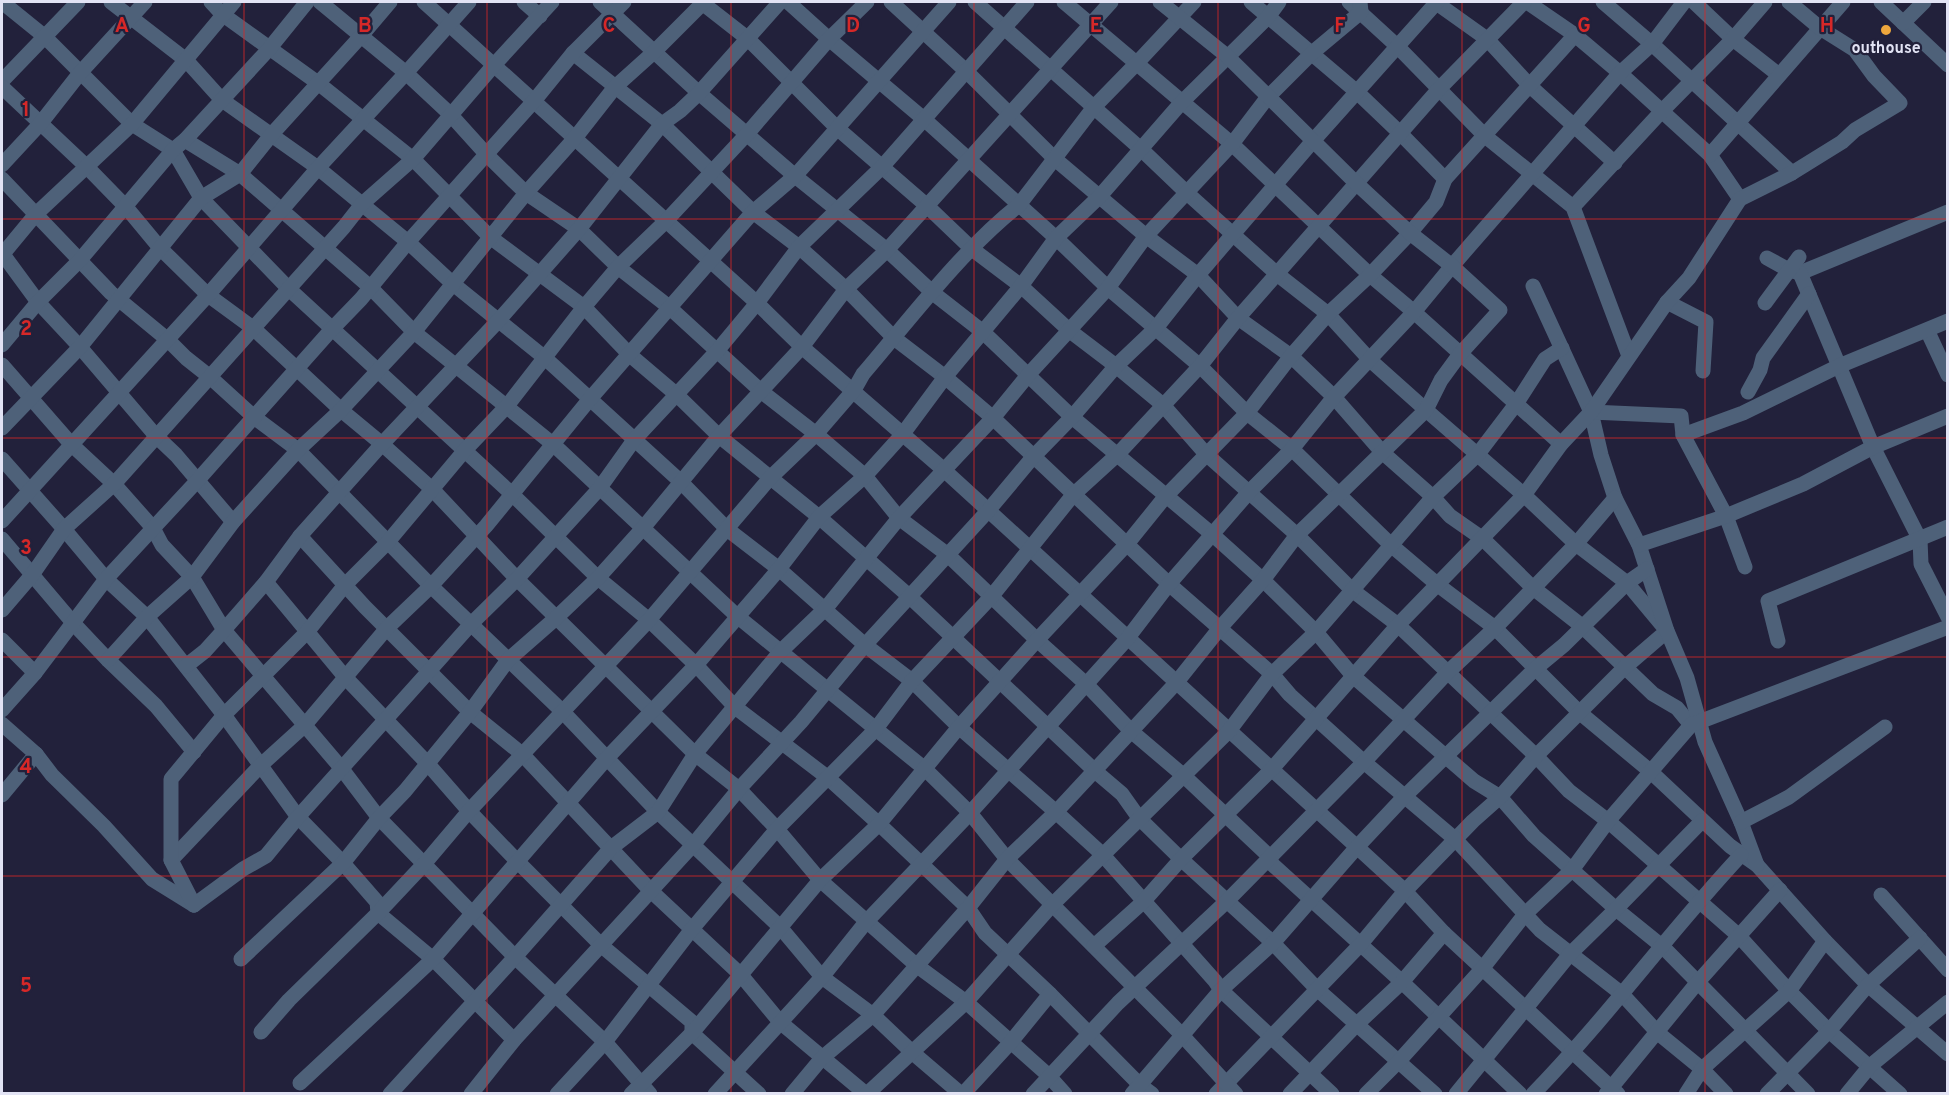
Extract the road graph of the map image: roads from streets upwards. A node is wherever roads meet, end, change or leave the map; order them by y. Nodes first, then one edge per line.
1 (2, 2) edge
2 (78, 2) edge
3 (111, 2) edge
4 (145, 2) edge
5 (211, 2) edge
6 (234, 2) edge
7 (307, 2) edge
8 (320, 2) edge
9 (390, 2) edge
10 (424, 2) edge
11 (469, 2) edge
12 (524, 2) edge
13 (552, 2) edge
14 (600, 2) edge
15 (703, 2) edge
16 (780, 2) edge
17 (788, 2) edge
18 (867, 2) edge
19 (891, 2) edge
20 (949, 2) edge
21 (975, 2) edge
22 (1027, 2) edge
23 (1064, 2) edge
24 (1111, 2) edge
25 (1160, 2) edge
26 (1194, 2) edge
27 (1251, 2) edge
28 (1279, 2) edge
29 (1349, 2) edge
30 (1436, 2) edge
31 (1526, 2) edge
32 (1605, 2) edge
33 (1684, 2) edge
34 (1694, 2) edge
35 (1765, 2) edge
36 (1789, 2) edge
37 (1843, 2) edge
38 (1881, 2) edge
39 (1924, 2) edge
40 (619, 7) edge
41 (1361, 7) edge
42 (222, 14) junction
43 (540, 16) junction
44 (1179, 17) junction
45 (1268, 17) junction
46 (130, 18) junction
47 (1903, 23) junction
48 (449, 24) junction
49 (1090, 24) junction
50 (1005, 28) junction
51 (1820, 28) junction
52 (922, 32) junction
53 (362, 35) junction
54 (1575, 35) junction
55 (44, 36) junction
56 (747, 38) junction
57 (829, 39) junction
58 (1487, 39) junction
59 (1733, 39) junction
60 (1652, 44) junction
61 (1397, 46) junction
62 (269, 49) junction
63 (654, 52) junction
64 (573, 53) junction
65 (1312, 53) junction
66 (1227, 56) junction
67 (186, 60) junction
68 (1136, 64) junction
69 (494, 65) junction
70 (1947, 65) edge
71 (1050, 68) junction
72 (966, 71) junction
73 (80, 73) junction
74 (406, 73) junction
75 (1620, 73) junction
76 (1779, 75) junction
77 (2, 81) edge
78 (878, 81) junction
79 (1692, 82) junction
80 (318, 83) junction
81 (791, 84) junction
82 (1530, 86) junction
83 (2, 87) edge
84 (615, 87) junction
85 (1439, 90) junction
86 (1357, 92) junction
87 (699, 93) junction
88 (1268, 98) junction
89 (222, 100) junction
90 (534, 101) junction
91 (1181, 103) junction
92 (1094, 107) junction
93 (1661, 111) junction
94 (450, 114) junction
95 (1011, 114) junction
96 (363, 120) junction
97 (925, 120) junction
98 (40, 124) junction
99 (132, 124) junction
100 (662, 124) junction
101 (1737, 124) junction
102 (1575, 126) junction
103 (837, 128) junction
104 (272, 134) junction
105 (747, 134) junction
106 (1401, 134) junction
107 (1485, 136) junction
108 (575, 138) junction
109 (185, 140) junction
110 (1312, 142) junction
111 (1232, 144) junction
112 (172, 150) junction
113 (1142, 150) junction
114 (487, 155) junction
115 (1710, 155) junction
116 (413, 159) junction
117 (1055, 159) junction
118 (969, 160) junction
119 (1615, 163) junction
120 (2, 165) edge
121 (87, 166) junction
122 (882, 167) junction
123 (318, 168) junction
124 (711, 172) junction
125 (1792, 173) junction
126 (240, 174) junction
127 (1532, 175) junction
128 (795, 176) junction
129 (2, 179) edge
130 (620, 179) junction
131 (1445, 179) junction
132 (1356, 183) junction
133 (1276, 186) junction
134 (526, 193) junction
135 (1187, 193) junction
136 (1100, 196) junction
137 (450, 197) junction
138 (201, 198) junction
139 (1740, 200) junction
140 (362, 204) junction
141 (926, 205) junction
142 (1019, 206) junction
143 (126, 207) junction
144 (1573, 207) junction
145 (838, 211) junction
146 (281, 212) junction
147 (753, 212) junction
148 (1947, 212) edge
149 (36, 214) junction
150 (666, 221) junction
151 (1319, 226) junction
152 (579, 229) junction
153 (1410, 233) junction
154 (1234, 234) junction
155 (1146, 236) junction
156 (490, 237) junction
157 (1056, 238) junction
158 (408, 242) junction
159 (250, 247) junction
160 (799, 247) junction
161 (160, 248) junction
162 (325, 248) junction
163 (972, 249) junction
164 (887, 250) junction
165 (2, 254) edge
166 (1767, 258) dead end
167 (80, 260) junction
168 (710, 262) junction
169 (1452, 266) junction
170 (618, 267) junction
171 (1796, 267) junction
172 (538, 274) junction
173 (1277, 274) junction
174 (1198, 275) junction
175 (1370, 275) junction
176 (453, 283) junction
177 (1021, 286) junction
178 (1533, 286) dead end
179 (370, 287) junction
180 (1108, 288) junction
181 (289, 289) junction
182 (846, 289) junction
183 (933, 293) junction
184 (1809, 294) junction
185 (208, 295) junction
186 (119, 300) junction
187 (38, 302) junction
188 (1667, 302) junction
189 (757, 303) junction
190 (1765, 303) dead end
191 (584, 307) junction
192 (669, 307) junction
193 (1414, 312) junction
194 (1328, 314) junction
195 (1238, 318) junction
196 (499, 320) junction
197 (1947, 321) edge
198 (253, 328) junction
199 (1156, 328) junction
200 (332, 329) junction
201 (1927, 330) junction
202 (1070, 331) junction
203 (414, 332) junction
204 (983, 332) junction
205 (894, 338) junction
206 (168, 340) junction
207 (2, 345) edge
208 (802, 346) junction
209 (80, 347) junction
210 (1562, 348) junction
211 (717, 351) junction
212 (1460, 354) junction
213 (630, 355) junction
214 (1291, 356) junction
215 (1629, 356) junction
216 (544, 358) junction
217 (1370, 360) junction
218 (2, 365) edge
219 (456, 366) junction
220 (1116, 366) junction
221 (1200, 366) junction
222 (1839, 366) junction
223 (297, 369) junction
224 (377, 370) junction
225 (1703, 371) dead end
226 (1029, 374) junction
227 (1947, 375) edge
228 (210, 376) junction
229 (945, 377) junction
230 (854, 390) junction
231 (118, 392) junction
232 (762, 392) junction
233 (1748, 392) dead end
234 (677, 395) junction
235 (32, 398) junction
236 (1334, 398) junction
237 (589, 400) junction
238 (1516, 404) junction
239 (1163, 405) junction
240 (507, 406) junction
241 (418, 408) junction
242 (341, 410) junction
243 (1426, 410) junction
244 (1591, 412) junction
245 (1247, 413) junction
246 (1947, 416) edge
247 (254, 417) junction
248 (1072, 417) junction
249 (993, 418) junction
250 (2, 428) edge
251 (816, 434) junction
252 (902, 435) junction
253 (1683, 435) junction
254 (156, 436) junction
255 (719, 436) junction
256 (634, 440) junction
257 (71, 444) junction
258 (382, 444) junction
259 (1561, 444) junction
260 (554, 445) junction
261 (1873, 447) junction
262 (1293, 449) junction
263 (298, 450) junction
264 (465, 450) junction
265 (1382, 452) junction
266 (1118, 454) junction
267 (1206, 454) junction
268 (1478, 454) junction
269 (1034, 457) junction
270 (2, 459) edge
271 (944, 470) junction
272 (864, 476) junction
273 (770, 478) junction
274 (197, 481) junction
275 (680, 481) junction
276 (114, 484) junction
277 (599, 489) junction
278 (432, 490) junction
279 (29, 491) junction
280 (340, 492) junction
281 (1250, 492) junction
282 (1339, 494) junction
283 (513, 495) junction
284 (1073, 495) junction
285 (1524, 495) junction
286 (1165, 497) junction
287 (1433, 497) junction
288 (1615, 498) junction
289 (987, 512) junction
290 (1726, 516) junction
291 (819, 517) junction
292 (899, 518) junction
293 (2, 521) edge
294 (233, 522) junction
295 (1947, 527) edge
296 (153, 528) junction
297 (643, 528) junction
298 (64, 529) junction
299 (727, 529) junction
300 (1297, 534) junction
301 (1213, 535) junction
302 (300, 536) junction
303 (476, 536) junction
304 (556, 536) junction
305 (2, 539) edge
306 (1483, 539) junction
307 (1920, 540) junction
308 (387, 543) junction
309 (1126, 544) junction
310 (1576, 544) junction
311 (1391, 545) junction
312 (1640, 545) junction
313 (1028, 548) junction
314 (948, 555) junction
315 (865, 559) junction
316 (1745, 567) dead end
317 (779, 569) junction
318 (1647, 569) junction
319 (690, 573) junction
320 (32, 575) junction
321 (192, 577) junction
322 (598, 578) junction
323 (106, 579) junction
324 (517, 579) junction
325 (1263, 580) junction
326 (266, 582) junction
327 (1627, 583) junction
328 (1169, 584) junction
329 (345, 585) junction
330 (1438, 585) junction
331 (431, 586) junction
332 (1532, 588) junction
333 (1352, 590) junction
334 (1079, 595) junction
335 (909, 596) junction
336 (991, 597) junction
337 (826, 608) junction
338 (2, 610) edge
339 (147, 616) junction
340 (737, 616) junction
341 (1947, 617) edge
342 (556, 618) junction
343 (649, 620) junction
344 (74, 624) junction
345 (471, 624) junction
346 (1398, 625) junction
347 (1582, 627) junction
348 (1947, 627) edge
349 (387, 628) junction
350 (1220, 628) junction
351 (1495, 628) junction
352 (225, 630) junction
353 (1667, 631) junction
354 (307, 632) junction
355 (1316, 632) junction
356 (954, 638) junction
357 (2, 639) edge
358 (1127, 639) junction
359 (1037, 640) junction
360 (1778, 641) dead end
361 (865, 645) junction
362 (780, 652) junction
363 (108, 660) junction
364 (508, 660) junction
365 (606, 665) junction
366 (696, 665) junction
367 (186, 666) junction
368 (1624, 668) junction
369 (1535, 669) junction
370 (430, 670) junction
371 (35, 673) junction
372 (1447, 673) junction
373 (1272, 674) junction
374 (264, 676) junction
375 (1353, 676) junction
376 (345, 677) junction
377 (912, 681) junction
378 (1001, 682) junction
379 (1176, 683) junction
380 (1086, 684) junction
381 (827, 691) junction
382 (735, 706) junction
383 (2, 710) edge
384 (651, 711) junction
385 (470, 712) junction
386 (563, 712) junction
387 (1579, 712) junction
388 (1490, 713) junction
389 (224, 715) junction
390 (1316, 718) junction
391 (386, 719) junction
392 (1402, 720) junction
393 (2, 724) edge
394 (1695, 724) junction
395 (304, 726) junction
396 (1048, 726) junction
397 (959, 727) junction
398 (1885, 727) dead end
399 (875, 730) junction
400 (1131, 731) junction
401 (1229, 731) junction
402 (782, 742) junction
403 (194, 752) junction
404 (36, 754) junction
405 (522, 754) junction
406 (695, 754) junction
407 (1536, 756) junction
408 (1446, 757) junction
409 (607, 758) junction
410 (1364, 762) junction
411 (428, 764) junction
412 (261, 765) junction
413 (342, 769) junction
414 (925, 769) junction
415 (1008, 769) junction
416 (1271, 770) junction
417 (1095, 771) junction
418 (1650, 771) junction
419 (1184, 776) junction
420 (827, 777) junction
421 (740, 789) junction
422 (2, 795) edge
423 (1404, 797) junction
424 (1500, 797) junction
425 (568, 804) junction
426 (1316, 810) junction
427 (469, 811) junction
428 (658, 812) junction
429 (1056, 812) junction
430 (970, 813) junction
431 (1226, 815) junction
432 (298, 817) junction
433 (379, 818) junction
434 (1139, 818) junction
435 (1608, 821) junction
436 (1702, 821) junction
437 (1741, 822) junction
438 (879, 824) junction
439 (777, 828) junction
440 (1455, 839) junction
441 (693, 845) junction
442 (1357, 847) junction
443 (611, 848) junction
444 (1102, 854) junction
445 (1741, 855) junction
446 (1270, 857) junction
447 (1007, 859) junction
448 (1181, 859) junction
449 (171, 860) junction
450 (517, 861) junction
451 (343, 863) junction
452 (425, 863) junction
453 (1659, 865) junction
454 (1757, 865) junction
455 (922, 866) junction
456 (1572, 870) junction
457 (820, 880) junction
458 (731, 882) junction
459 (650, 890) junction
460 (1780, 890) junction
461 (1405, 891) junction
462 (1881, 895) dead end
463 (1312, 899) junction
464 (1698, 901) junction
465 (1143, 902) junction
466 (1227, 902) junction
467 (561, 904) junction
468 (194, 905) junction
469 (1052, 905) junction
470 (968, 908) junction
471 (1616, 909) junction
472 (378, 913) junction
473 (472, 913) junction
474 (1525, 914) junction
475 (866, 922) junction
476 (780, 927) junction
477 (692, 929) junction
478 (1444, 933) junction
479 (1739, 936) junction
480 (1920, 938) junction
481 (1824, 940) junction
482 (1274, 943) junction
483 (1182, 944) junction
484 (1360, 945) junction
485 (602, 946) junction
486 (1094, 946) junction
487 (1663, 947) junction
488 (1008, 954) junction
489 (1570, 954) junction
490 (515, 957) junction
491 (241, 959) dead end
492 (433, 959) junction
493 (916, 965) junction
494 (1482, 969) junction
495 (1947, 970) edge
496 (741, 975) junction
497 (822, 977) junction
498 (1402, 982) junction
499 (1697, 983) junction
500 (648, 985) junction
501 (1868, 985) junction
502 (1135, 988) junction
503 (1317, 989) junction
504 (1221, 990) junction
505 (1789, 991) junction
506 (1050, 994) junction
507 (1622, 994) junction
508 (555, 996) junction
509 (475, 1000) junction
510 (966, 1002) junction
511 (1947, 1002) edge
512 (1525, 1008) junction
513 (873, 1015) junction
514 (1439, 1017) junction
515 (780, 1022) junction
516 (1356, 1025) junction
517 (1917, 1028) junction
518 (1747, 1030) junction
519 (1829, 1031) junction
520 (261, 1032) dead end
521 (692, 1033) junction
522 (1658, 1033) junction
523 (1181, 1034) junction
524 (1090, 1035) junction
525 (1272, 1036) junction
526 (514, 1040) junction
527 (605, 1042) junction
528 (1011, 1042) junction
529 (913, 1053) junction
530 (1573, 1053) junction
531 (1947, 1054) edge
532 (822, 1058) junction
533 (1485, 1059) junction
534 (1399, 1061) junction
535 (1870, 1066) junction
536 (1702, 1069) junction
537 (735, 1072) junction
538 (1310, 1072) junction
539 (1787, 1073) junction
540 (1048, 1075) junction
541 (300, 1083) dead end
542 (640, 1090) edge
543 (1141, 1090) edge
544 (1226, 1090) edge
545 (1612, 1092) edge
546 (390, 1094) edge
547 (471, 1094) edge
548 (557, 1094) edge
549 (715, 1094) edge
550 (759, 1094) edge
551 (792, 1094) edge
552 (867, 1094) edge
553 (962, 1094) edge
554 (1032, 1094) edge
555 (1065, 1094) edge
556 (1290, 1094) edge
557 (1332, 1094) edge
558 (1366, 1094) edge
559 (1435, 1094) edge
560 (1456, 1094) edge
561 (1520, 1094) edge
562 (1533, 1094) edge
563 (1686, 1094) edge
564 (1726, 1094) edge
565 (1767, 1094) edge
566 (1808, 1094) edge
567 (1847, 1094) edge
568 (1900, 1094) edge

1 - 55 street
2 - 55 street
3 - 46 street
4 - 46 street
5 - 42 street
6 - 42 street
7 - 62 street
8 - 53 street
9 - 53 street
10 - 48 street
11 - 48 street
12 - 43 street
13 - 43 street
14 - 40 street
15 - 56 street
15 - 63 street
16 - 56 street
17 - 57 street
18 - 57 street
19 - 52 street
20 - 52 street
21 - 50 street
22 - 50 street
23 - 49 street
24 - 49 street
25 - 44 street
26 - 44 street
27 - 45 street
28 - 45 street
29 - 41 street
30 - 58 street
30 - 61 street
31 - 54 street
31 - 58 street
32 - 60 street
33 - 60 street
34 - 59 street
35 - 59 street
36 - 51 street
37 - 51 street
38 - 47 street
39 - 47 street
40 - 63 street
40 - 64 street
41 - 61 street
41 - 65 street
42 - 62 street
42 - 67 street
43 - 69 street
44 - 66 street
44 - 68 street
45 - 65 street
45 - 66 street
46 - 67 street
46 - 73 street
47 - 70 street
48 - 69 street
48 - 74 street
49 - 68 street
49 - 71 street
50 - 71 street
50 - 72 street
51 - 76 street
51 - 125 street
52 - 72 street
52 - 78 street
53 - 74 street
53 - 80 street
54 - 75 street
54 - 82 street
55 - 73 street
55 - 77 street
56 - 81 street
56 - 87 street
57 - 78 street
57 - 81 street
58 - 82 street
58 - 85 street
59 - 76 street
59 - 79 street
60 - 75 street
60 - 79 street
61 - 85 street
61 - 86 street
62 - 80 street
62 - 89 street
63 - 84 street
63 - 87 street
64 - 84 street
64 - 90 street
65 - 86 street
65 - 88 street
66 - 88 street
66 - 91 street
67 - 89 street
67 - 99 street
68 - 91 street
68 - 92 street
69 - 90 street
69 - 94 street
71 - 92 street
71 - 95 street
72 - 95 street
72 - 97 street
73 - 98 street
73 - 99 street
74 - 94 street
74 - 96 street
75 - 93 street
75 - 102 street
76 - 101 street
78 - 97 street
78 - 103 street
79 - 93 street
79 - 101 street
80 - 96 street
80 - 104 street
81 - 103 street
81 - 105 street
82 - 102 street
82 - 107 street
83 - 98 street
84 - 100 street
84 - 108 street
85 - 106 street
85 - 107 street
86 - 106 street
86 - 110 street
87 - 100 street
87 - 105 street
88 - 110 street
88 - 111 street
89 - 104 street
89 - 109 street
90 - 108 street
90 - 114 street
91 - 111 street
91 - 113 street
92 - 113 street
92 - 117 street
93 - 115 street
93 - 119 street
94 - 114 street
94 - 116 street
95 - 117 street
95 - 118 street
96 - 116 street
96 - 123 street
97 - 118 street
97 - 122 street
98 - 120 street
98 - 121 street
99 - 112 street
99 - 121 street
100 - 124 street
100 - 130 street
101 - 115 street
101 - 125 street
102 - 119 street
102 - 127 street
103 - 122 street
103 - 128 street
104 - 123 street
104 - 126 street
105 - 124 street
105 - 128 street
106 - 131 street
106 - 132 street
107 - 127 street
107 - 131 street
108 - 130 street
108 - 134 street
109 - 112 street
109 - 126 street
110 - 132 street
110 - 133 street
111 - 133 street
111 - 135 street
112 - 138 street
112 - 143 street
113 - 135 street
113 - 136 street
114 - 134 street
114 - 137 street
115 - 139 street
116 - 137 street
116 - 140 street
117 - 136 street
117 - 142 street
118 - 141 street
118 - 142 street
119 - 144 street
121 - 143 street
121 - 149 street
122 - 141 street
122 - 145 street
123 - 140 street
123 - 146 street
124 - 147 street
124 - 150 street
125 - 139 street
126 - 138 street
126 - 146 street
127 - 144 street
127 - 169 street
128 - 145 street
128 - 147 street
129 - 149 street
130 - 150 street
130 - 152 street
131 - 153 street
132 - 151 street
132 - 153 street
133 - 151 street
133 - 154 street
134 - 152 street
134 - 156 street
135 - 154 street
135 - 155 street
136 - 155 street
136 - 157 street
137 - 156 street
137 - 158 street
138 - 159 street
138 - 161 street
139 - 188 street
140 - 158 street
140 - 162 street
141 - 163 street
141 - 164 street
142 - 157 street
142 - 163 street
143 - 161 street
143 - 167 street
144 - 215 street
145 - 160 street
145 - 164 street
146 - 159 street
146 - 162 street
147 - 160 street
147 - 168 street
148 - 171 street
149 - 165 street
149 - 167 street
150 - 168 street
150 - 170 street
151 - 173 street
151 - 175 street
152 - 170 street
152 - 172 street
153 - 169 street
153 - 175 street
154 - 173 street
154 - 174 street
155 - 174 street
155 - 180 street
156 - 172 street
156 - 176 street
157 - 177 street
157 - 180 street
158 - 176 street
158 - 179 street
159 - 181 street
159 - 185 street
160 - 182 street
160 - 189 street
161 - 185 street
161 - 186 street
162 - 179 street
162 - 181 street
163 - 177 street
163 - 183 street
164 - 182 street
164 - 183 street
165 - 187 street
166 - 171 street
167 - 186 street
167 - 187 street
168 - 189 street
168 - 192 street
169 - 193 street
169 - 212 street
170 - 191 street
170 - 192 street
171 - 184 street
171 - 190 street
172 - 191 street
172 - 196 street
173 - 194 street
173 - 195 street
174 - 195 street
174 - 199 street
175 - 193 street
175 - 194 street
176 - 196 street
176 - 203 street
177 - 202 street
177 - 204 street
178 - 210 street
179 - 200 street
179 - 203 street
180 - 199 street
180 - 202 street
181 - 198 street
181 - 200 street
182 - 205 street
182 - 208 street
183 - 204 street
183 - 205 street
184 - 222 street
184 - 233 street
185 - 198 street
185 - 206 street
186 - 206 street
186 - 209 street
187 - 207 street
187 - 209 street
188 - 215 street
188 - 225 street
189 - 208 street
189 - 211 street
191 - 213 street
191 - 216 street
192 - 211 street
192 - 213 street
193 - 212 street
193 - 217 street
194 - 214 street
194 - 217 street
195 - 214 street
195 - 221 street
196 - 216 street
196 - 219 street
197 - 201 street
198 - 223 street
198 - 228 street
199 - 220 street
199 - 221 street
200 - 223 street
200 - 224 street
201 - 222 street
201 - 227 street
202 - 220 street
202 - 226 street
203 - 219 street
203 - 224 street
204 - 226 street
204 - 229 street
205 - 229 street
205 - 230 street
206 - 228 street
206 - 231 street
208 - 230 street
208 - 232 street
209 - 231 street
209 - 235 street
210 - 238 street
210 - 244 street
211 - 232 street
211 - 234 street
212 - 238 street
212 - 243 street
213 - 234 street
213 - 237 street
214 - 236 street
214 - 245 street
215 - 244 street
216 - 237 street
216 - 240 street
217 - 236 street
217 - 243 street
218 - 235 street
219 - 240 street
219 - 241 street
220 - 239 street
220 - 248 street
221 - 239 street
221 - 245 street
222 - 253 street
222 - 261 street
223 - 242 street
223 - 247 street
224 - 241 street
224 - 242 street
226 - 248 street
226 - 249 street
228 - 247 street
228 - 254 street
229 - 249 street
229 - 252 street
230 - 251 street
230 - 252 street
231 - 254 street
231 - 257 street
232 - 251 street
232 - 255 street
234 - 255 street
234 - 256 street
235 - 250 street
235 - 257 street
236 - 262 street
236 - 265 street
237 - 256 street
237 - 260 street
238 - 259 street
238 - 268 street
239 - 266 street
239 - 267 street
240 - 260 street
240 - 264 street
241 - 258 street
241 - 264 street
242 - 258 street
242 - 263 street
243 - 265 street
243 - 268 street
244 - 253 street
244 - 259 street
244 - 288 street
245 - 262 street
245 - 267 street
246 - 261 street
247 - 263 street
247 - 274 street
248 - 266 street
248 - 269 street
249 - 269 street
249 - 271 street
251 - 272 street
251 - 273 street
252 - 271 street
252 - 272 street
253 - 290 street
254 - 274 street
254 - 276 street
255 - 273 street
255 - 275 street
256 - 275 street
256 - 277 street
257 - 276 street
257 - 279 street
258 - 278 street
258 - 280 street
259 - 285 street
260 - 277 street
260 - 283 street
261 - 290 street
261 - 307 street
262 - 281 street
262 - 282 street
263 - 280 street
263 - 294 street
264 - 278 street
264 - 283 street
265 - 282 street
265 - 287 street
266 - 284 street
266 - 286 street
267 - 281 street
267 - 286 street
268 - 285 street
268 - 287 street
269 - 284 street
269 - 289 street
270 - 279 street
271 - 289 street
271 - 292 street
272 - 291 street
272 - 292 street
273 - 291 street
273 - 299 street
274 - 294 street
274 - 296 street
275 - 297 street
275 - 299 street
276 - 296 street
276 - 298 street
277 - 297 street
277 - 304 street
278 - 303 street
278 - 308 street
279 - 293 street
279 - 298 street
280 - 302 street
280 - 308 street
281 - 300 street
281 - 301 street
282 - 300 street
282 - 311 street
283 - 303 street
283 - 304 street
284 - 309 street
284 - 313 street
285 - 306 street
285 - 310 street
286 - 301 street
286 - 309 street
287 - 306 street
287 - 311 street
288 - 310 street
288 - 312 street
289 - 313 street
289 - 314 street
290 - 312 street
290 - 316 street
291 - 315 street
291 - 317 street
292 - 314 street
292 - 315 street
294 - 321 street
295 - 307 street
296 - 321 street
296 - 323 street
297 - 319 street
297 - 322 street
298 - 320 street
298 - 323 street
299 - 317 street
299 - 319 street
300 - 325 street
300 - 333 street
301 - 325 street
301 - 328 street
302 - 326 street
302 - 329 street
303 - 324 street
303 - 331 street
304 - 322 street
304 - 324 street
305 - 320 street
306 - 330 street
306 - 332 street
307 - 341 street
307 - 360 street
308 - 329 street
308 - 331 street
309 - 328 street
309 - 334 street
310 - 327 street
310 - 332 street
311 - 330 street
311 - 333 street
312 - 318 street
313 - 334 street
313 - 336 street
314 - 335 street
314 - 336 street
315 - 335 street
315 - 337 street
317 - 337 street
317 - 340 street
318 - 327 street
318 - 353 street
319 - 340 street
319 - 343 street
320 - 338 street
320 - 344 street
321 - 339 street
321 - 352 street
322 - 342 street
322 - 343 street
323 - 339 street
323 - 344 street
324 - 342 street
324 - 345 street
325 - 350 street
325 - 355 street
326 - 352 street
326 - 354 street
327 - 347 street
327 - 353 street
328 - 350 street
328 - 358 street
329 - 349 street
329 - 354 street
330 - 346 street
330 - 351 street
331 - 345 street
331 - 349 street
332 - 347 street
332 - 351 street
333 - 346 street
333 - 355 street
334 - 358 street
334 - 359 street
335 - 356 street
335 - 361 street
336 - 356 street
336 - 359 street
337 - 361 street
337 - 362 street
339 - 363 street
339 - 367 street
340 - 362 street
340 - 366 street
342 - 364 street
342 - 365 street
343 - 365 street
343 - 366 street
344 - 363 street
344 - 371 street
345 - 364 street
345 - 370 street
346 - 372 street
346 - 375 street
347 - 368 street
347 - 369 street
348 - 394 street
349 - 370 street
349 - 376 street
350 - 373 street
350 - 379 street
351 - 369 street
351 - 372 street
352 - 367 street
352 - 374 street
353 - 368 street
353 - 394 street
354 - 374 street
354 - 376 street
355 - 373 street
355 - 375 street
356 - 377 street
356 - 378 street
357 - 371 street
358 - 379 street
358 - 380 street
359 - 378 street
359 - 380 street
361 - 377 street
361 - 381 street
362 - 381 street
362 - 382 street
363 - 403 street
364 - 385 street
364 - 386 street
365 - 384 street
365 - 386 street
366 - 382 street
366 - 384 street
367 - 389 street
368 - 387 street
368 - 394 street
369 - 387 street
369 - 388 street
370 - 385 street
370 - 391 street
371 - 383 street
372 - 388 street
372 - 392 street
373 - 390 street
373 - 401 street
374 - 389 street
374 - 395 street
375 - 390 street
375 - 392 street
376 - 391 street
376 - 395 street
377 - 397 street
377 - 399 street
378 - 396 street
378 - 397 street
379 - 400 street
379 - 401 street
380 - 396 street
380 - 400 street
381 - 399 street
381 - 402 street
382 - 402 street
382 - 406 street
384 - 406 street
384 - 409 street
385 - 405 street
385 - 411 street
386 - 405 street
386 - 409 street
387 - 407 street
387 - 418 street
388 - 407 street
388 - 408 street
389 - 403 street
389 - 412 street
390 - 410 street
390 - 416 street
391 - 411 street
391 - 413 street
392 - 408 street
392 - 410 street
393 - 404 street
394 - 418 street
394 - 437 street
395 - 412 street
395 - 413 street
396 - 415 street
396 - 417 street
397 - 414 street
397 - 415 street
398 - 437 street
399 - 414 street
399 - 420 street
400 - 417 street
400 - 419 street
401 - 416 street
401 - 419 street
402 - 420 street
402 - 421 street
403 - 449 street
404 - 422 street
404 - 468 street
405 - 425 street
405 - 427 street
406 - 421 street
406 - 428 street
407 - 424 street
407 - 435 street
408 - 423 street
408 - 424 street
409 - 425 street
409 - 428 street
410 - 423 street
410 - 426 street
411 - 427 street
411 - 433 street
412 - 432 street
412 - 449 street
413 - 432 street
413 - 433 street
414 - 430 street
414 - 438 street
415 - 429 street
415 - 430 street
416 - 426 street
416 - 431 street
417 - 429 street
417 - 434 street
418 - 435 street
418 - 436 street
419 - 431 street
419 - 434 street
420 - 438 street
420 - 439 street
421 - 439 street
421 - 441 street
423 - 440 street
423 - 442 street
424 - 440 street
424 - 456 street
425 - 443 street
425 - 450 street
426 - 442 street
426 - 446 street
427 - 450 street
427 - 452 street
428 - 441 street
428 - 443 street
429 - 444 street
429 - 447 street
430 - 447 street
430 - 455 street
431 - 446 street
431 - 448 street
432 - 451 street
432 - 468 street
433 - 451 street
433 - 452 street
434 - 444 street
434 - 448 street
435 - 453 street
435 - 456 street
436 - 445 street
436 - 453 street
437 - 454 street
438 - 455 street
438 - 457 street
439 - 457 street
439 - 458 street
440 - 461 street
440 - 474 street
441 - 458 street
441 - 459 street
442 - 461 street
442 - 463 street
443 - 459 street
443 - 467 street
444 - 465 street
444 - 469 street
445 - 454 street
445 - 464 street
446 - 463 street
446 - 466 street
447 - 469 street
447 - 470 street
448 - 465 street
448 - 466 street
449 - 468 street
450 - 467 street
450 - 473 street
451 - 472 street
451 - 491 street
452 - 472 street
452 - 473 street
453 - 464 street
453 - 471 street
454 - 460 street
455 - 470 street
455 - 475 street
456 - 471 street
456 - 474 street
457 - 475 street
457 - 476 street
458 - 476 street
458 - 477 street
459 - 477 street
459 - 485 street
460 - 479 street
460 - 481 street
461 - 478 street
461 - 484 street
462 - 480 street
463 - 482 street
463 - 484 street
464 - 479 street
464 - 487 street
465 - 483 street
465 - 486 street
466 - 482 street
466 - 483 street
467 - 485 street
467 - 490 street
469 - 486 street
469 - 488 street
470 - 488 street
470 - 493 street
471 - 487 street
471 - 489 street
472 - 492 street
472 - 520 street
473 - 490 street
473 - 492 street
474 - 489 street
474 - 494 street
475 - 493 street
475 - 497 street
476 - 496 street
476 - 497 street
477 - 496 street
477 - 500 street
478 - 494 street
478 - 498 street
479 - 499 street
479 - 505 street
480 - 495 street
480 - 501 street
481 - 501 street
481 - 505 street
482 - 503 street
482 - 504 street
483 - 502 street
483 - 504 street
484 - 498 street
484 - 503 street
485 - 500 street
485 - 508 street
486 - 502 street
487 - 499 street
487 - 507 street
488 - 506 street
488 - 510 street
489 - 507 street
489 - 512 street
490 - 508 street
490 - 509 street
492 - 509 street
492 - 541 street
493 - 510 street
493 - 513 street
494 - 512 street
494 - 514 street
496 - 515 street
496 - 521 street
497 - 513 street
497 - 515 street
498 - 514 street
498 - 516 street
499 - 518 street
499 - 522 street
500 - 521 street
500 - 527 street
501 - 517 street
501 - 519 street
502 - 523 street
502 - 524 street
503 - 516 street
503 - 525 street
504 - 523 street
504 - 525 street
505 - 518 street
505 - 519 street
506 - 524 street
506 - 528 street
507 - 522 street
507 - 530 street
508 - 526 street
508 - 527 street
509 - 526 street
509 - 546 street
510 - 528 street
510 - 529 street
511 - 517 street
512 - 530 street
512 - 533 street
513 - 529 street
513 - 532 street
514 - 533 street
514 - 534 street
515 - 532 street
515 - 537 street
516 - 534 street
516 - 538 street
517 - 531 street
517 - 535 street
518 - 536 street
518 - 539 street
519 - 535 street
519 - 539 street
521 - 537 street
521 - 542 street
522 - 536 street
522 - 545 street
523 - 543 street
523 - 544 street
524 - 540 street
524 - 543 street
525 - 538 street
525 - 544 street
526 - 547 street
527 - 542 street
527 - 548 street
528 - 540 street
528 - 553 street
529 - 552 street
529 - 553 street
530 - 545 street
530 - 562 street
532 - 551 street
532 - 552 street
533 - 560 street
533 - 561 street
534 - 558 street
534 - 559 street
535 - 567 street
535 - 568 street
536 - 563 street
536 - 564 street
537 - 549 street
537 - 550 street
538 - 556 street
538 - 557 street
539 - 565 street
539 - 566 street
540 - 554 street
540 - 555 street

